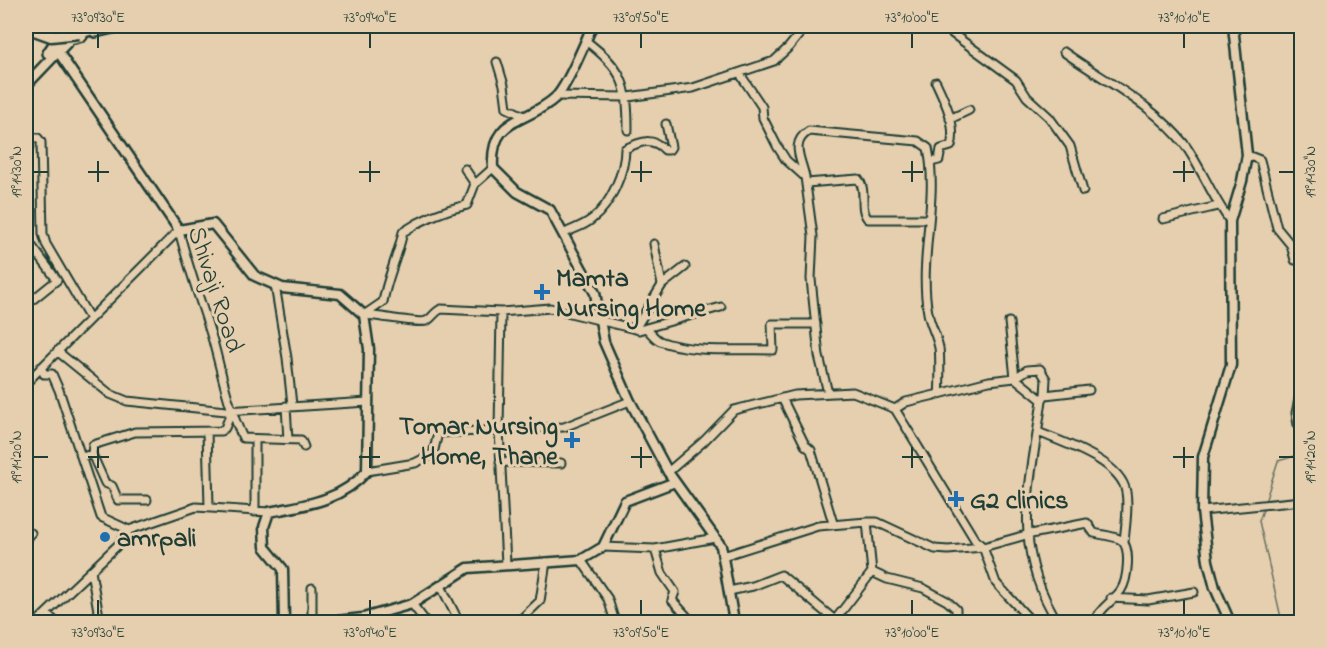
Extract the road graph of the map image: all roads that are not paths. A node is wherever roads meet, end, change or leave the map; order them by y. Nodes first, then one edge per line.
1 (34, 26) edge
2 (48, 26) edge
3 (66, 26) edge
4 (78, 26) edge
5 (104, 26) edge
6 (121, 26) edge
7 (592, 26) edge
8 (806, 26) edge
9 (942, 26) edge
10 (1233, 26) edge
11 (26, 27) edge
12 (586, 41) junction
13 (56, 50) junction
14 (1064, 52) dead end
15 (497, 62) dead end
16 (742, 76) dead end
17 (26, 77) edge
18 (936, 82) dead end
19 (26, 85) edge
20 (556, 96) junction
21 (628, 97) junction
22 (969, 110) dead end
23 (524, 116) junction
24 (950, 119) junction
25 (666, 124) dead end
26 (628, 130) dead end
27 (26, 138) edge
28 (1247, 154) junction
29 (931, 162) junction
30 (493, 168) junction
31 (465, 169) dead end
32 (806, 180) junction
33 (475, 184) junction
34 (1083, 190) dead end
35 (1218, 206) junction
36 (928, 219) junction
37 (1164, 219) dead end
38 (1230, 221) junction
39 (179, 230) junction
40 (563, 234) junction
41 (26, 238) edge
42 (654, 244) dead end
43 (1302, 260) edge
44 (26, 266) edge
45 (685, 267) dead end
46 (26, 275) edge
47 (275, 285) junction
48 (662, 285) junction
49 (26, 305) edge
50 (721, 307) dead end
51 (501, 312) junction
52 (364, 315) junction
53 (90, 319) junction
54 (1009, 322) dead end
55 (600, 323) junction
56 (816, 324) junction
57 (635, 329) junction
58 (647, 329) junction
59 (57, 351) junction
60 (41, 367) junction
61 (1015, 378) junction
62 (26, 382) edge
63 (1302, 385) edge
64 (1089, 390) dead end
65 (828, 393) junction
66 (939, 394) junction
67 (782, 398) junction
68 (1044, 398) junction
69 (630, 401) junction
70 (368, 402) junction
71 (289, 406) junction
72 (895, 409) junction
73 (232, 410) junction
74 (1302, 425) edge
75 (499, 430) junction
76 (207, 431) junction
77 (1038, 432) junction
78 (255, 440) junction
79 (288, 440) junction
80 (304, 447) dead end
81 (92, 454) junction
82 (82, 457) junction
83 (501, 462) junction
84 (561, 463) dead end
85 (367, 471) junction
86 (668, 472) junction
87 (675, 482) junction
88 (105, 483) junction
89 (92, 487) junction
90 (147, 500) dead end
91 (1302, 501) edge
92 (208, 507) junction
93 (255, 512) junction
94 (269, 512) junction
95 (1202, 512) junction
96 (867, 522) junction
97 (833, 523) junction
98 (129, 530) junction
99 (1026, 535) junction
100 (715, 538) junction
101 (1124, 543) junction
102 (603, 547) junction
103 (983, 547) junction
104 (655, 549) junction
105 (723, 556) junction
106 (581, 560) junction
107 (546, 562) junction
108 (506, 564) junction
109 (91, 571) junction
110 (872, 572) junction
111 (441, 586) junction
112 (312, 588) dead end
113 (729, 591) junction
114 (1194, 592) dead end
115 (1111, 598) junction
116 (412, 604) junction
117 (47, 614) junction
118 (836, 621) edge
119 (37, 622) edge
120 (56, 622) edge
121 (100, 622) edge
122 (284, 622) edge
123 (312, 622) edge
124 (328, 622) edge
125 (426, 622) edge
126 (459, 622) edge
127 (521, 622) edge
128 (615, 622) edge
129 (692, 622) edge
130 (734, 622) edge
131 (956, 622) edge
132 (1032, 622) edge
133 (1058, 622) edge
134 (1094, 622) edge
135 (1230, 622) edge

1 - 4 highway
2 - 13 street
3 - 13 main road
5 - 11 highway, bridge
6 - 13 main road
7 - 12 street
8 - 21 street
9 - 34 street
10 - 28 street
12 - 20 street
12 - 21 street
13 - 17 main road
13 - 19 main road
13 - 39 street, Shivaji Road
14 - 35 street
15 - 23 street
16 - 32 street
18 - 24 street
20 - 21 street
20 - 23 street
21 - 26 street
22 - 24 street
23 - 30 street
24 - 29 street
25 - 40 street
27 - 53 street
28 - 38 street
28 - 43 street
29 - 32 street
29 - 36 street
30 - 33 street
30 - 40 street
31 - 33 street
32 - 36 street
32 - 56 street
33 - 52 street
35 - 37 street
35 - 38 street
36 - 66 street
38 - 95 street
39 - 47 street
39 - 53 street
39 - 73 street, Shivaji Road
40 - 55 street
41 - 49 street
42 - 48 street
44 - 46 street
45 - 48 street
47 - 52 street
47 - 71 street
48 - 57 street
50 - 58 street
51 - 52 street
51 - 55 street
51 - 75 street
52 - 70 street
53 - 59 street
54 - 61 street
55 - 57 street
55 - 69 street
56 - 58 street
56 - 65 street
57 - 58 street
59 - 60 street
59 - 73 street
60 - 62 street
60 - 82 street
61 - 66 street
61 - 68 street
61 - 68 street
63 - 74 street
64 - 68 street
65 - 67 street
65 - 72 street
66 - 72 street
67 - 86 street
67 - 97 street
68 - 77 street
69 - 75 street
69 - 86 street
70 - 71 street
70 - 85 street
71 - 73 street
71 - 79 street
72 - 103 street
73 - 76 street
73 - 78 street, Shivaji Road
75 - 83 street
75 - 85 street
76 - 81 street
76 - 92 street
77 - 99 street
77 - 101 street
78 - 79 street
78 - 93 street
79 - 80 street
81 - 82 street
81 - 88 street
82 - 89 street
83 - 84 street
83 - 108 street
85 - 94 street
86 - 87 street
87 - 100 street
87 - 102 street
88 - 89 street
88 - 90 street
89 - 98 street
91 - 95 street
92 - 93 street
92 - 98 street
93 - 94 street
94 - 122 street
95 - 135 street
96 - 97 street
96 - 103 street
96 - 110 street
97 - 105 street
98 - 109 street
99 - 101 street
99 - 103 street
99 - 133 street
100 - 104 street
100 - 105 street
101 - 115 street
102 - 104 street
102 - 106 street
103 - 132 street
104 - 129 street
105 - 113 street
106 - 107 street
106 - 128 street
107 - 108 street
107 - 127 street
108 - 111 street
109 - 117 street
109 - 121 street
110 - 118 street
110 - 131 street
111 - 116 street
111 - 126 street
112 - 123 street
113 - 118 street
113 - 130 street
114 - 115 street
115 - 134 street
116 - 124 street
116 - 125 street
117 - 119 street
117 - 120 street

